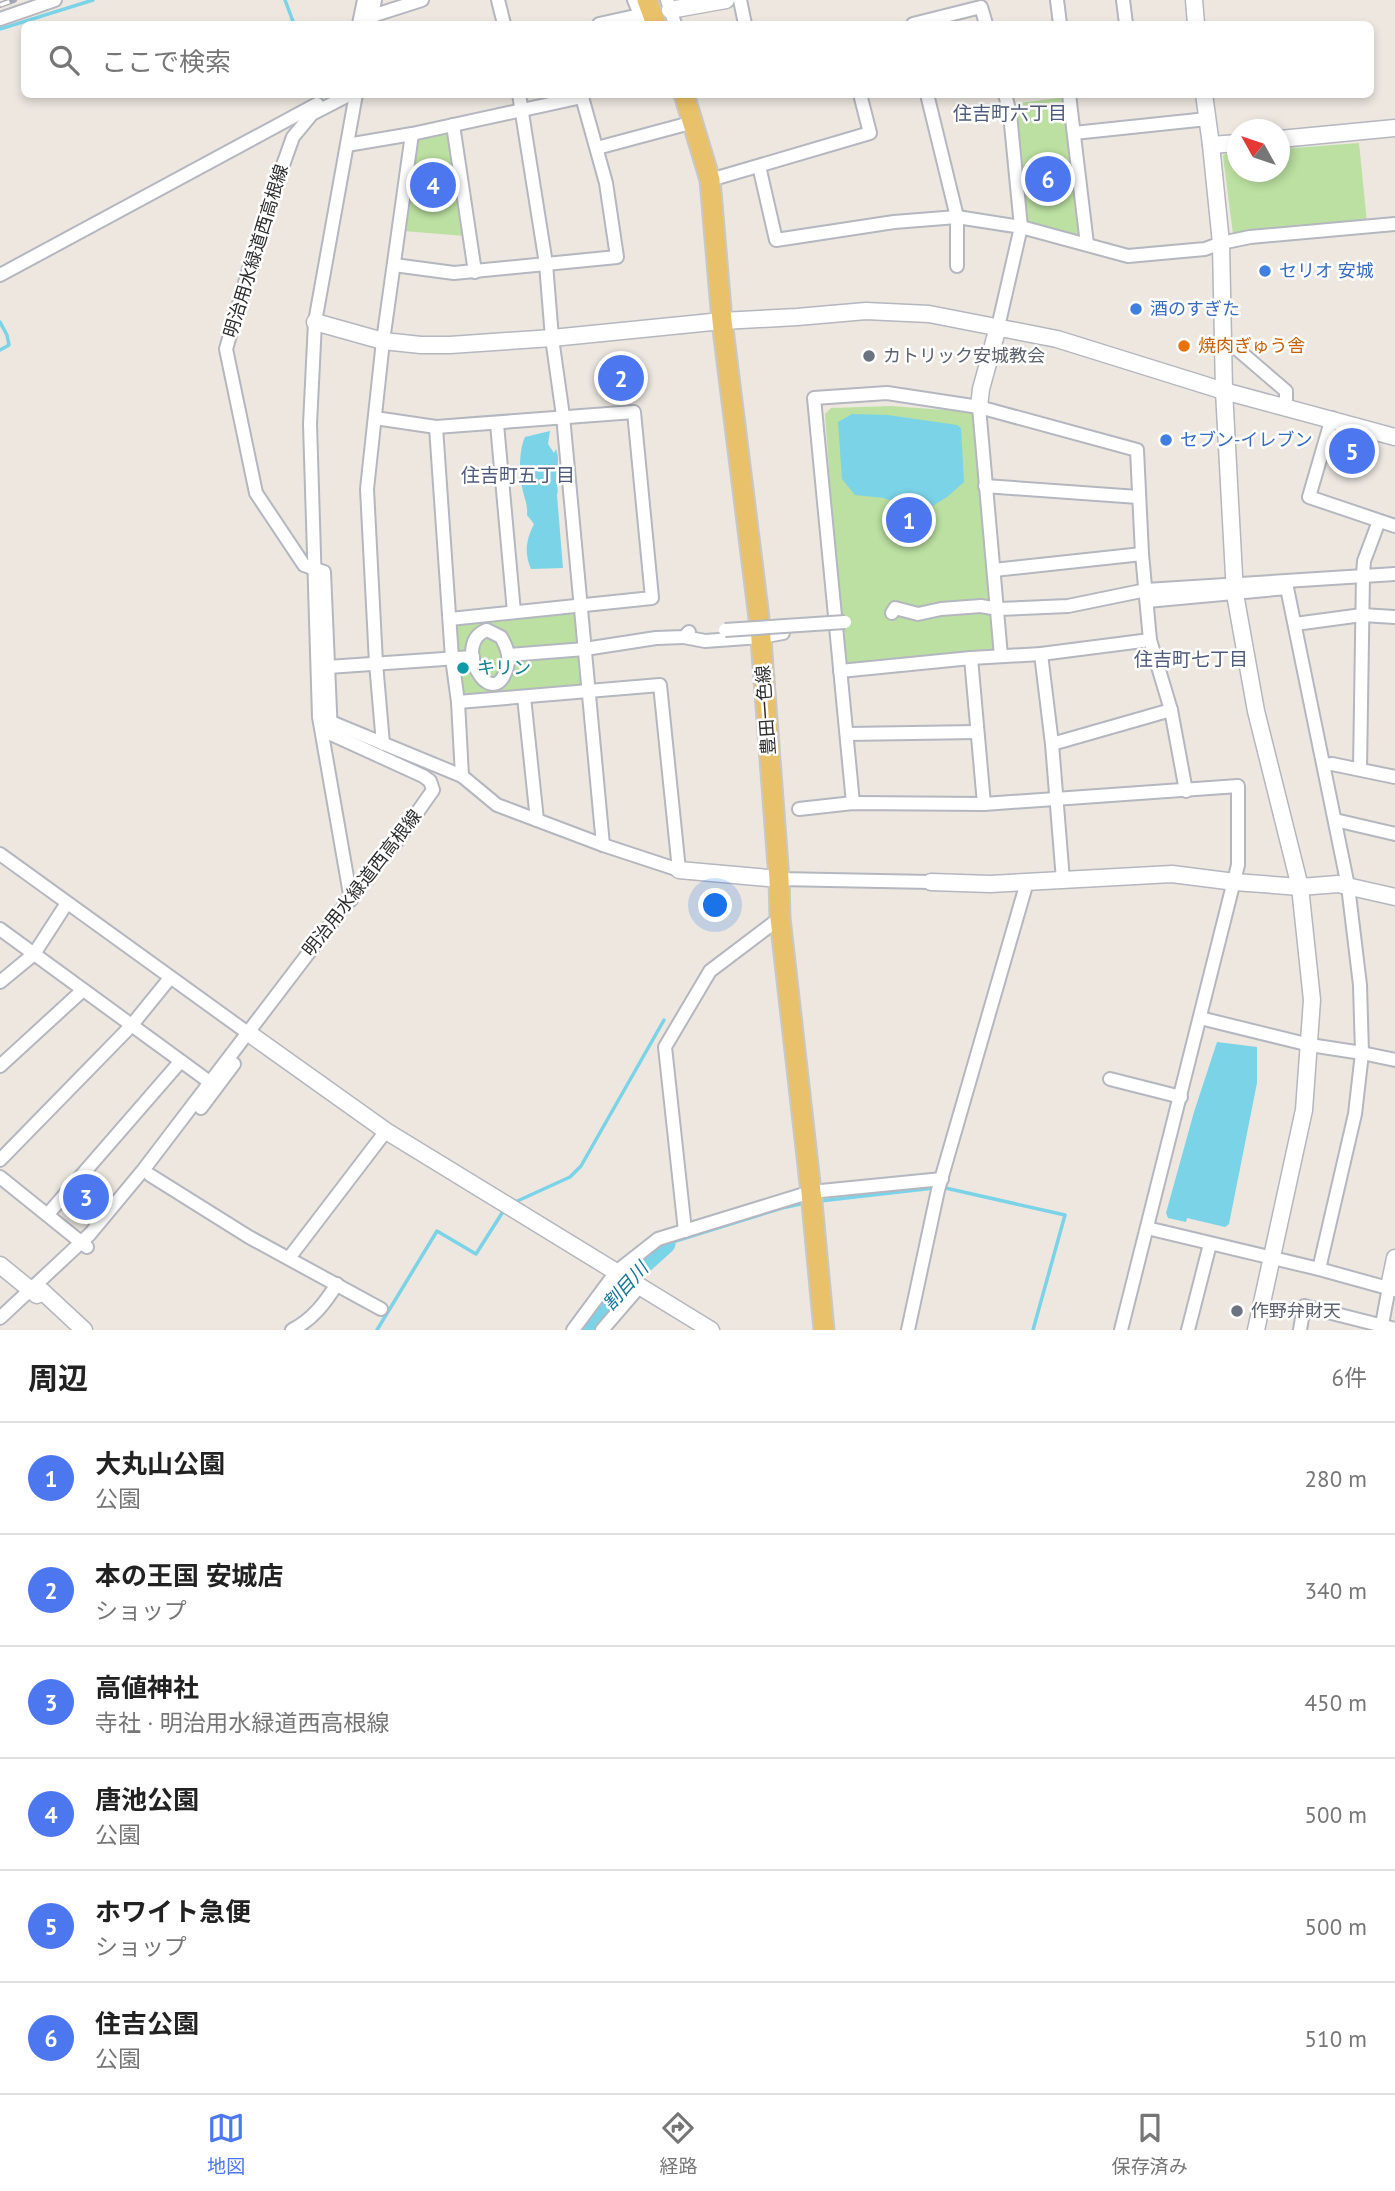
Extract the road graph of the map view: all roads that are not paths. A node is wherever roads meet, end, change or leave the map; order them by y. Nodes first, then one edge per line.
1 (55, 0) edge
2 (364, 0) edge
3 (375, 0) edge
4 (422, 0) edge
5 (498, 0) edge
6 (634, 0) edge
7 (726, 0) edge
8 (740, 0) edge
9 (1057, 0) edge
10 (1123, 0) edge
11 (1194, 0) edge
12 (671, 12) edge
13 (647, 16) edge
14 (0, 19) edge
15 (371, 20) edge
16 (360, 21) edge
17 (503, 21) edge
18 (617, 21) edge
19 (744, 21) edge
20 (925, 21) edge
21 (985, 21) edge
22 (1060, 21) edge
23 (1126, 21) edge
24 (1196, 21) edge
25 (328, 98) edge
26 (343, 98) edge
27 (355, 98) edge
28 (520, 98) edge
29 (577, 98) edge
30 (582, 98) edge
31 (686, 98) edge
32 (861, 98) edge
33 (928, 98) edge
34 (1006, 98) edge
35 (1070, 98) edge
36 (1204, 98) edge
37 (522, 110) junction
38 (1207, 119) junction
39 (694, 122) junction
40 (453, 125) junction
41 (1395, 128) edge
42 (1074, 133) junction
43 (412, 134) junction
44 (1290, 138) edge
45 (1227, 144) edge
46 (347, 145) junction
47 (1211, 145) junction
48 (597, 148) junction
49 (758, 166) junction
50 (710, 180) junction
51 (957, 217) junction
52 (1395, 224) edge
53 (1021, 227) junction
54 (1220, 243) junction
55 (1087, 244) junction
56 (545, 264) junction
57 (394, 265) junction
58 (957, 266) dead end
59 (475, 272) junction
60 (0, 275) edge
61 (722, 320) junction
62 (315, 322) junction
63 (998, 327) junction
64 (552, 338) junction
65 (383, 341) junction
66 (1223, 344) junction
67 (1224, 391) junction
68 (979, 407) junction
69 (1286, 407) junction
70 (563, 416) junction
71 (375, 418) junction
72 (1332, 418) junction
73 (497, 424) junction
74 (436, 427) junction
75 (1395, 436) edge
76 (985, 486) junction
77 (1138, 497) junction
78 (1380, 521) junction
79 (1395, 526) edge
80 (1142, 554) junction
81 (314, 569) junction
82 (994, 570) junction
83 (1395, 574) edge
84 (1363, 575) junction
85 (1235, 589) junction
86 (1146, 595) junction
87 (581, 606) junction
88 (998, 609) junction
89 (514, 612) junction
90 (892, 613) dead end
91 (1362, 615) junction
92 (1395, 617) edge
93 (450, 619) junction
94 (845, 622) dead end
95 (1295, 624) junction
96 (725, 630) dead end
97 (783, 633) dead end
98 (761, 637) junction
99 (1150, 640) junction
100 (585, 649) junction
101 (509, 654) junction
102 (1041, 654) junction
103 (1001, 656) junction
104 (452, 657) junction
105 (473, 657) junction
106 (971, 658) junction
107 (376, 663) junction
108 (328, 667) junction
109 (840, 671) junction
110 (589, 690) junction
111 (524, 697) junction
112 (458, 702) junction
113 (1171, 710) junction
114 (325, 719) junction
115 (978, 732) junction
116 (847, 734) junction
117 (383, 744) junction
118 (1052, 744) junction
119 (1324, 765) junction
120 (1360, 769) junction
121 (462, 776) junction
122 (1395, 777) edge
123 (1186, 791) junction
124 (1056, 800) junction
125 (853, 803) junction
126 (984, 804) junction
127 (799, 809) dead end
128 (537, 820) junction
129 (1335, 820) junction
130 (1395, 834) edge
131 (603, 845) junction
132 (0, 854) edge
133 (679, 870) junction
134 (779, 879) junction
135 (1063, 880) junction
136 (931, 882) joint
137 (1027, 882) junction
138 (1235, 882) junction
139 (1348, 886) junction
140 (1300, 887) junction
141 (351, 897) junction
142 (1395, 897) edge
143 (67, 903) junction
144 (780, 918) junction
145 (0, 929) edge
146 (34, 954) junction
147 (170, 978) junction
148 (0, 982) edge
149 (83, 990) junction
150 (1200, 1018) junction
151 (131, 1026) junction
152 (251, 1035) junction
153 (1310, 1045) junction
154 (1362, 1053) junction
155 (1395, 1060) edge
156 (180, 1062) junction
157 (0, 1066) edge
158 (1110, 1079) dead end
159 (213, 1085) junction
160 (1181, 1097) junction
161 (386, 1131) junction
162 (0, 1160) edge
163 (150, 1174) junction
164 (0, 1177) edge
165 (940, 1184) junction
166 (811, 1199) junction
167 (48, 1214) junction
168 (1147, 1228) junction
169 (685, 1231) junction
170 (1210, 1244) junction
171 (85, 1245) junction
172 (289, 1258) junction
173 (1395, 1258) edge
174 (1271, 1259) junction
175 (0, 1265) edge
176 (1320, 1269) junction
177 (616, 1272) junction
178 (337, 1284) junction
179 (636, 1284) junction
180 (1392, 1289) edge
181 (37, 1292) junction
182 (382, 1309) dead end
183 (0, 1318) edge
184 (0, 1327) edge
185 (1386, 1328) edge
186 (83, 1330) edge
187 (292, 1330) edge
188 (572, 1330) edge
189 (602, 1330) edge
190 (710, 1330) edge
191 (824, 1330) edge
192 (908, 1330) edge
193 (1121, 1330) edge
194 (1188, 1330) edge
195 (1256, 1330) edge
196 (1300, 1330) edge

1 - 14 street
2 - 16 street
3 - 15 street
4 - 15 street
5 - 17 street
6 - 13 street
7 - 12 street
8 - 19 street
9 - 22 street
10 - 23 street
11 - 24 street
13 - 18 street
20 - 21 street
25 - 60 street
26 - 81 street, 明治用水緑道西高根線
27 - 46 street
28 - 37 street
29 - 37 street
30 - 48 street
31 - 39 main road, 豊田一色線
32 - 49 street
33 - 51 street
34 - 53 street
35 - 42 street
36 - 38 street
37 - 40 street
37 - 56 street
38 - 42 street
38 - 47 street
39 - 48 street
39 - 50 main road, 豊田一色線
40 - 43 street
40 - 59 street
41 - 44 street
42 - 55 street
43 - 46 street
43 - 57 street
45 - 47 street
46 - 62 street
47 - 54 street
48 - 56 street
49 - 50 street
49 - 51 street
50 - 61 main road, 豊田一色線
51 - 53 street
51 - 58 street
52 - 54 street
53 - 55 street
53 - 63 street
54 - 55 street
54 - 66 street
56 - 59 street
56 - 64 street
57 - 59 street
57 - 65 street
61 - 63 street
61 - 64 street
61 - 98 main road, 豊田一色線
62 - 65 street
62 - 81 street
63 - 67 street
63 - 68 street
64 - 65 street
64 - 70 street
65 - 71 street
66 - 67 street
66 - 69 street
67 - 69 street
67 - 85 street
68 - 76 street
68 - 77 street
68 - 109 street
69 - 72 street
70 - 73 street
70 - 87 street
70 - 87 street
71 - 74 street
71 - 107 street
72 - 75 street
72 - 78 street
73 - 74 street
73 - 89 street
74 - 93 street
76 - 77 street
76 - 82 street
77 - 80 street
78 - 79 street
78 - 84 street
80 - 82 street
80 - 86 street
81 - 108 street, 明治用水緑道西高根線
81 - 114 street
82 - 88 street
83 - 84 street
84 - 85 street
84 - 91 street
85 - 86 street
85 - 95 street
85 - 140 street
86 - 88 street
86 - 99 street
87 - 89 street
87 - 100 street
88 - 90 street
88 - 103 street
89 - 93 street
91 - 92 street
91 - 95 street
91 - 120 street
93 - 104 street
94 - 96 street, bridge
95 - 119 street
97 - 98 street
98 - 100 street
98 - 134 main road, 豊田一色線
99 - 102 street
99 - 113 street
100 - 101 street
100 - 110 street
101 - 105 street
101 - 105 street
102 - 103 street
102 - 118 street
103 - 106 street
104 - 105 street
104 - 107 street
104 - 112 street
106 - 109 street
106 - 115 street
107 - 108 street
107 - 117 street
108 - 114 street, 明治用水緑道西高根線
109 - 116 street
110 - 111 street
110 - 131 street
110 - 133 street
111 - 112 street
111 - 128 street
112 - 121 street
113 - 118 street
113 - 123 street
114 - 117 street
114 - 141 street
114 - 141 street, 明治用水緑道西高根線
115 - 116 street
115 - 126 street
116 - 125 street
117 - 121 street
118 - 124 street
119 - 120 street
119 - 129 street
120 - 122 street
121 - 128 street
123 - 124 street
123 - 138 street
124 - 126 street
124 - 135 street
125 - 126 street
125 - 127 street
128 - 131 street
129 - 130 street
129 - 139 street
131 - 133 street
132 - 143 street
133 - 134 street
134 - 136 street
134 - 144 main road, 豊田一色線
135 - 137 street
135 - 138 street
136 - 137 street
137 - 165 street
138 - 140 street
138 - 150 street
139 - 140 street
139 - 142 street
139 - 154 street
140 - 153 street
141 - 152 street
143 - 146 street
143 - 147 street
144 - 166 main road, 豊田一色線
144 - 169 street
145 - 146 street
146 - 148 street
146 - 149 street
147 - 151 street
147 - 152 street
149 - 151 street
149 - 157 street
150 - 153 street
150 - 160 street
151 - 156 street
151 - 162 street
152 - 159 street
152 - 161 street
153 - 154 street
153 - 174 street
154 - 155 street
154 - 176 street
156 - 159 street
156 - 167 street
158 - 160 street
159 - 163 street
159 - 171 street
160 - 168 street
161 - 172 street
161 - 177 street
163 - 171 street
163 - 172 street
164 - 167 street
165 - 166 street
165 - 192 street
166 - 169 street
166 - 191 main road, 豊田一色線
167 - 171 street
168 - 170 street
168 - 193 street
169 - 177 street
170 - 174 street
170 - 194 street
171 - 181 street
172 - 178 street
173 - 180 street
174 - 176 street
174 - 195 street
175 - 181 street
176 - 180 street
177 - 179 street
177 - 188 street
178 - 182 street
178 - 187 street
179 - 189 street
179 - 190 street
180 - 185 street
181 - 183 street
181 - 184 street
181 - 186 street
185 - 196 street

